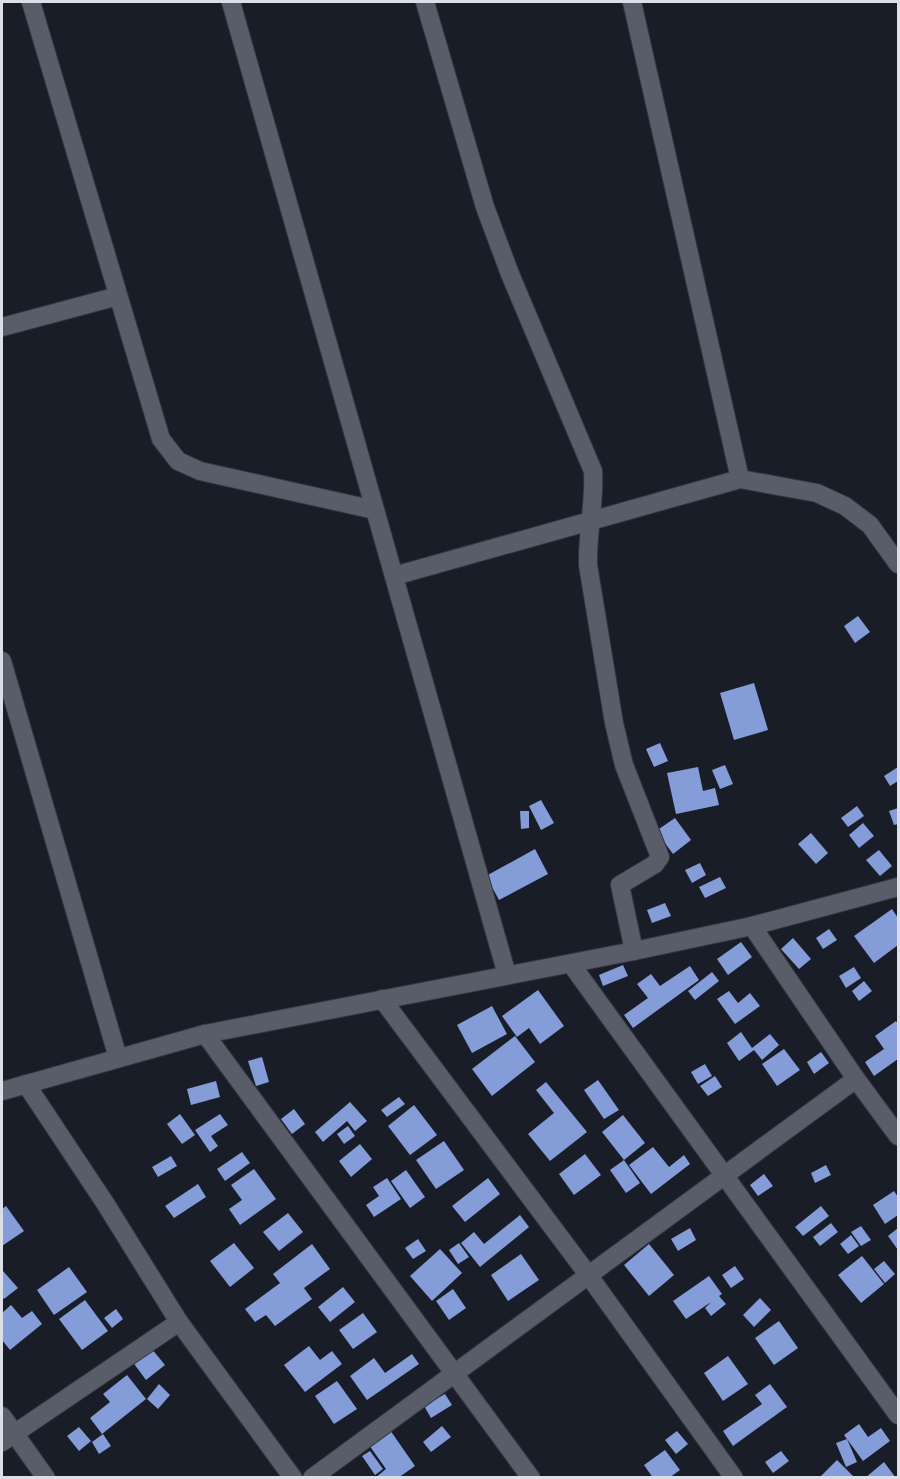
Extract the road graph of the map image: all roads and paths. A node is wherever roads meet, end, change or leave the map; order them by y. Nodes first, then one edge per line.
1 (31, 2) edge
2 (231, 2) edge
3 (425, 2) edge
4 (632, 2) edge
5 (118, 296) junction
6 (2, 327) edge
7 (740, 479) junction
8 (375, 510) junction
9 (590, 521) junction
10 (898, 564) edge
11 (394, 576) junction
12 (2, 661) edge
13 (898, 887) edge
14 (752, 926) junction
15 (634, 951) junction
16 (571, 964) junction
17 (507, 975) junction
18 (382, 999) junction
19 (206, 1034) junction
20 (118, 1058) junction
21 (856, 1079) junction
22 (26, 1084) junction
23 (2, 1091) edge
24 (898, 1136) edge
25 (723, 1175) junction
26 (589, 1276) junction
27 (179, 1322) junction
28 (454, 1372) junction
29 (898, 1415) edge
30 (2, 1416) edge
31 (8, 1438) edge
32 (46, 1478) edge
33 (293, 1478) edge
34 (312, 1478) edge
35 (531, 1478) edge
36 (735, 1478) edge

1 - 5 street
2 - 8 street
3 - 9 street
4 - 7 street
5 - 6 street
5 - 8 street
7 - 9 street
7 - 10 street
8 - 11 street
9 - 11 street
9 - 15 street
11 - 17 street
12 - 20 street
13 - 14 street
14 - 15 street
14 - 21 street
15 - 16 street
16 - 17 street
16 - 25 street
17 - 18 street
18 - 19 street
18 - 26 street
19 - 20 street
19 - 28 street
20 - 22 street
21 - 24 street
21 - 25 street
22 - 23 street
22 - 27 street
25 - 26 street
25 - 29 street
26 - 28 street
26 - 36 street
27 - 31 street
27 - 33 street
28 - 34 street
28 - 35 street
30 - 31 street
31 - 32 street

